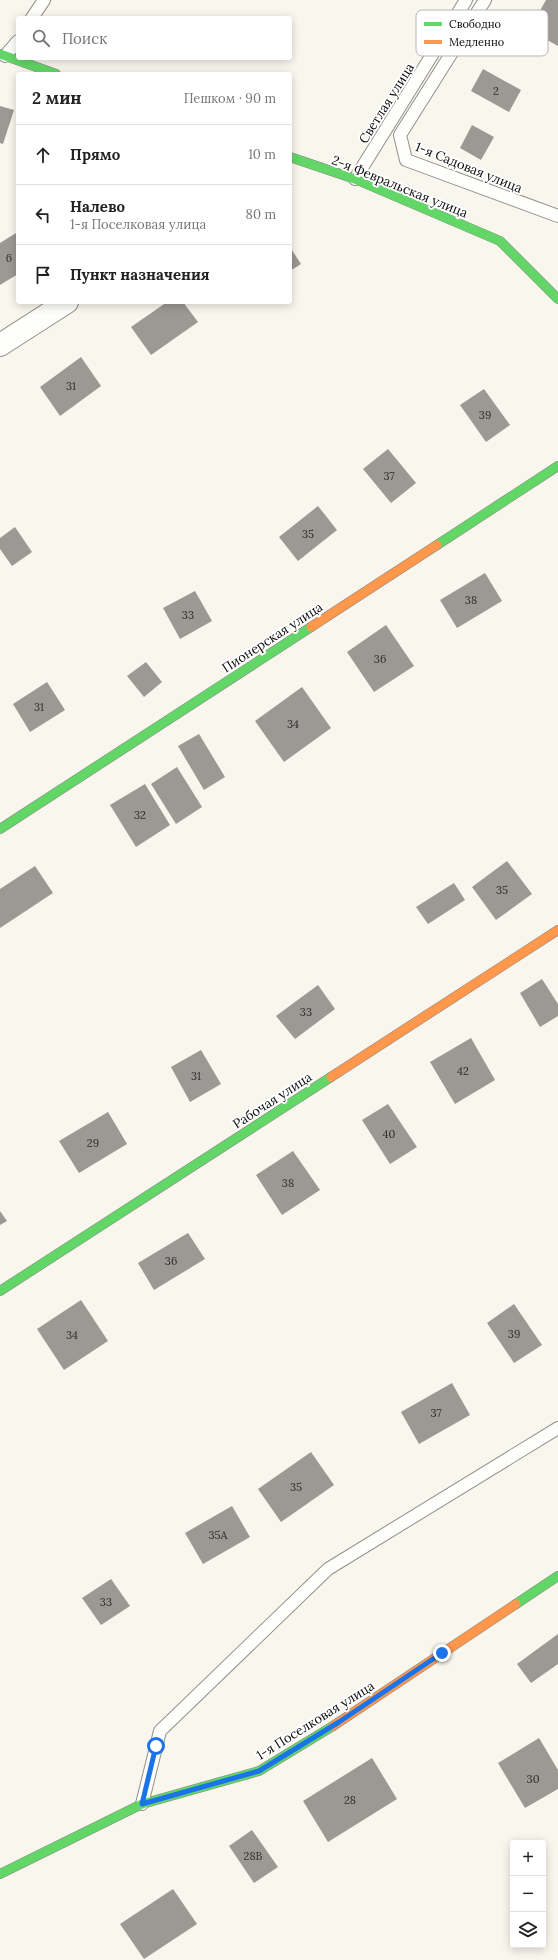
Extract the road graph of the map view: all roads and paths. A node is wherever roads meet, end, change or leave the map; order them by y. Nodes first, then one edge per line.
1 (44, 0) edge
2 (466, 0) edge
3 (485, 0) edge
4 (460, 10) edge
5 (479, 10) edge
6 (33, 16) edge
7 (16, 43) edge
8 (2, 55) edge
9 (431, 56) edge
10 (450, 56) edge
11 (16, 60) edge
12 (16, 60) edge
13 (50, 72) edge
14 (292, 158) edge
15 (355, 179) junction
16 (558, 216) edge
17 (558, 299) edge
18 (64, 304) edge
19 (0, 345) edge
20 (558, 466) edge
21 (0, 829) edge
22 (558, 930) edge
23 (0, 1291) edge
24 (558, 1428) edge
25 (558, 1576) edge
26 (142, 1804) junction
27 (0, 1874) edge

1 - 6 lane
2 - 4 lane, Светлая улица
3 - 5 lane, 1-я Садовая улица
7 - 8 lane
8 - 11 street
9 - 15 lane, Светлая улица
10 - 16 lane, 1-я Садовая улица
12 - 13 street
14 - 15 street, 2-я Февральская улица
15 - 17 street, 2-я Февральская улица
18 - 19 street
20 - 21 street, Пионерская улица
22 - 23 street, Рабочая улица
24 - 26 lane
25 - 26 street, 1-я Поселковая улица
26 - 27 street, 1-я Поселковая улица

